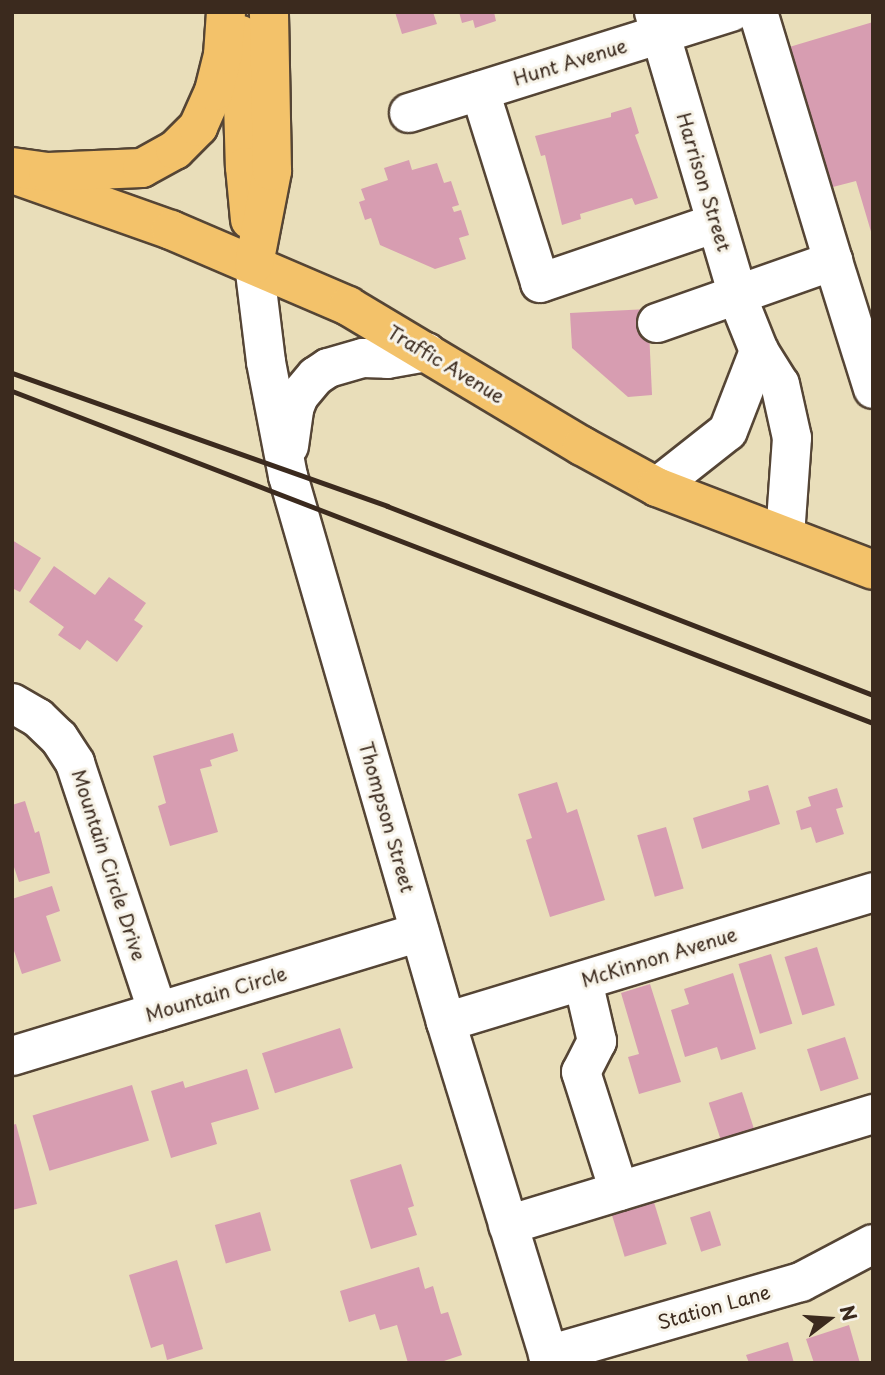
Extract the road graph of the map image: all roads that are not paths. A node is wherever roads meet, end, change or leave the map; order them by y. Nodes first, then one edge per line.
1 (226, 12) edge
2 (241, 12) edge
3 (269, 12) edge
4 (732, 12) edge
5 (758, 12) edge
6 (657, 23) edge
7 (480, 91) junction
8 (409, 113) dead end
9 (12, 167) edge
10 (12, 173) edge
11 (716, 223) junction
12 (833, 261) junction
13 (254, 264) junction
14 (737, 293) junction
15 (657, 323) dead end
16 (759, 351) junction
17 (426, 352) junction
18 (872, 387) edge
19 (288, 476) junction
20 (657, 487) junction
21 (785, 536) junction
22 (873, 570) edge
23 (12, 703) edge
24 (873, 892) edge
25 (420, 932) junction
26 (583, 981) junction
27 (158, 1012) junction
28 (446, 1022) junction
29 (12, 1056) edge
30 (873, 1114) edge
31 (619, 1191) junction
32 (508, 1225) junction
33 (873, 1244) edge
34 (549, 1359) edge

1 - 9 main road
2 - 13 main road
3 - 13 main road
4 - 6 street, Hunt Avenue
5 - 12 street
6 - 7 street, Hunt Avenue
6 - 11 street, Harrison Street
7 - 8 street, Hunt Avenue
7 - 11 street
10 - 13 main road, Traffic Avenue
11 - 14 street, Harrison Street
12 - 14 street
12 - 18 street
13 - 17 main road, Traffic Avenue
13 - 19 street, Thompson Street
14 - 15 street
14 - 16 street, Harrison Street
16 - 20 street
16 - 21 street, Harrison Street
17 - 19 street
17 - 20 main road, Traffic Avenue
19 - 25 street, Thompson Street
20 - 21 main road, Traffic Avenue
21 - 22 main road, Traffic Avenue
23 - 27 street, Mountain Circle Drive
24 - 26 street, McKinnon Avenue
25 - 27 street, Mountain Circle
25 - 28 street, Thompson Street
26 - 28 street, McKinnon Avenue
26 - 31 street
27 - 29 street, Mountain Circle
28 - 32 street, Thompson Street
30 - 31 street
31 - 32 street
32 - 34 street, Thompson Street
33 - 34 street, Station Lane

